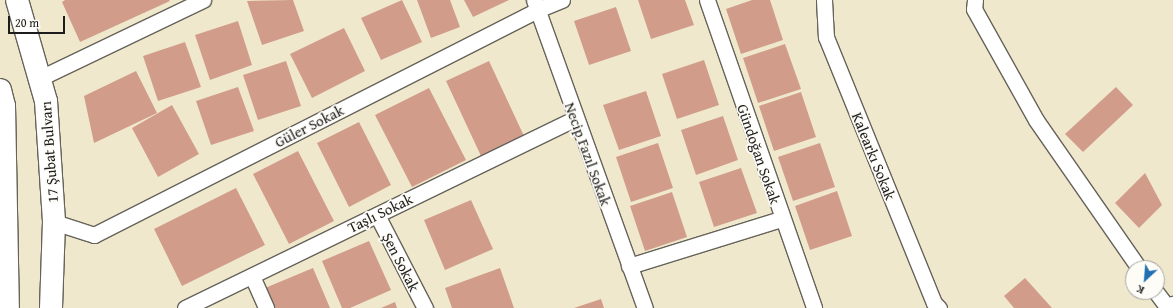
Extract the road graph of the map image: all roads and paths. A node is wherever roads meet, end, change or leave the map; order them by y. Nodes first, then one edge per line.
1 (17, 0) edge
2 (203, 0) edge
3 (562, 0) edge
4 (707, 0) edge
5 (824, 0) edge
6 (975, 0) edge
7 (535, 5) edge
8 (40, 78) junction
9 (0, 90) edge
10 (575, 119) junction
11 (376, 215) junction
12 (781, 219) junction
13 (54, 222) junction
14 (1133, 260) edge
15 (629, 266) junction
16 (252, 276) junction
17 (1162, 300) edge
18 (1173, 306) edge
19 (8, 308) edge
20 (51, 308) edge
21 (185, 308) edge
22 (266, 308) edge
23 (425, 308) edge
24 (645, 308) edge
25 (814, 308) edge
26 (939, 308) edge
27 (1169, 308) edge

1 - 8 highway, 17 Şubat Bulvarı
2 - 8 street
3 - 7 street, Güler Sokak
4 - 12 street, Gündoğan Sokak
5 - 26 street, Kalearkı Sokak
6 - 14 street
7 - 10 street, Necip Fazıl Sokak
7 - 13 street, Güler Sokak
8 - 13 highway, 17 Şubat Bulvarı
9 - 19 highway
10 - 11 street, Taşlı Sokak
10 - 15 street, Necip Fazıl Sokak
11 - 16 street, Taşlı Sokak
11 - 23 street, Şen Sokak
12 - 15 street
12 - 25 street, Gündoğan Sokak
13 - 20 highway, 17 Şubat Bulvarı
15 - 24 street, Necip Fazıl Sokak
16 - 21 street, Taşlı Sokak
16 - 22 street
17 - 27 street
18 - 27 street

